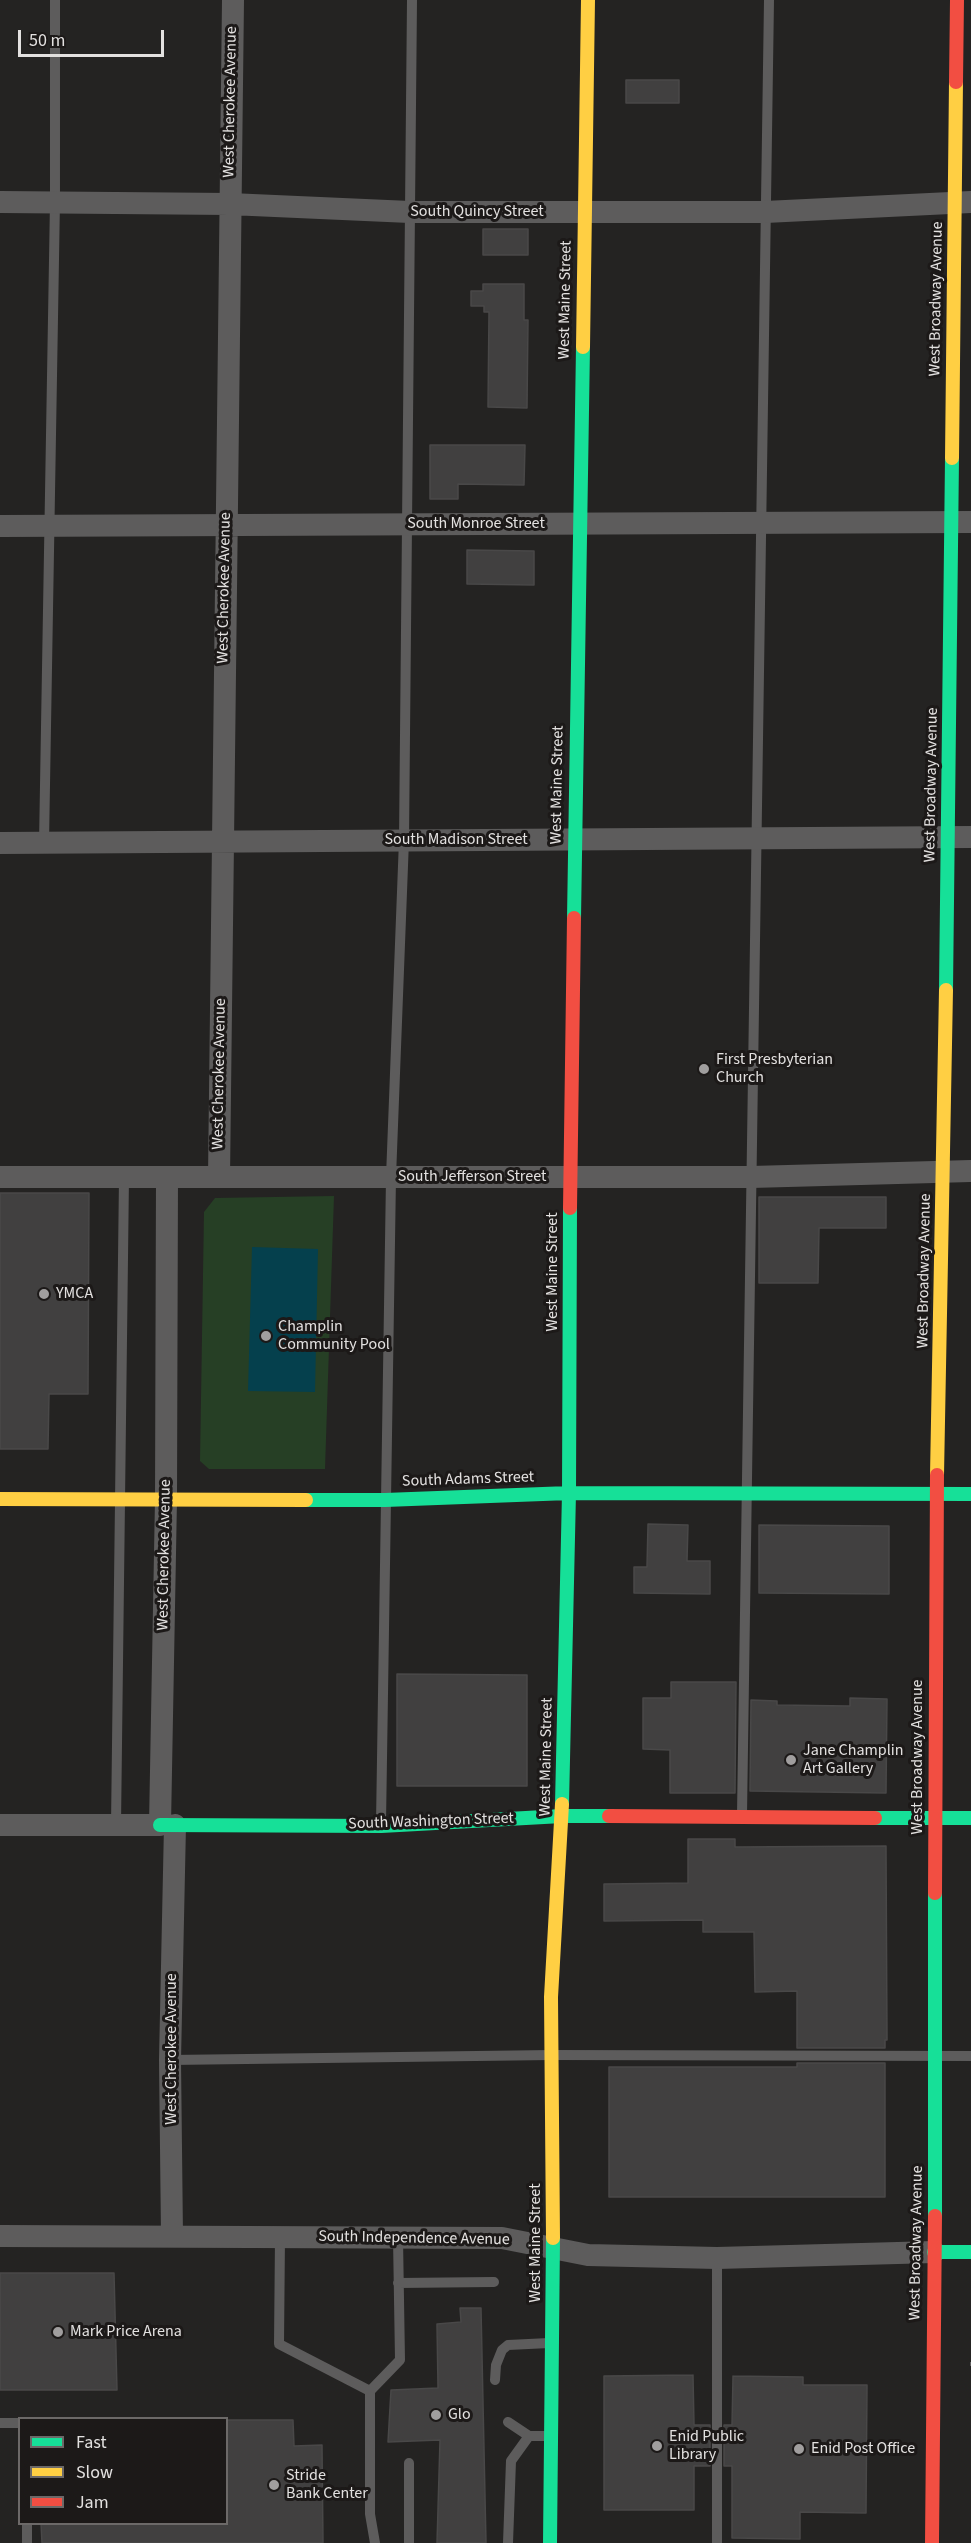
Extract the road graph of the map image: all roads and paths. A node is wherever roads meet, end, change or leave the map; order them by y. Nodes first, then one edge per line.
1 (55, 0) edge
2 (233, 0) edge
3 (412, 0) edge
4 (588, 0) edge
5 (769, 0) edge
6 (957, 0) edge
7 (55, 201) junction
8 (0, 202) edge
9 (963, 202) edge
10 (230, 204) junction
11 (410, 212) junction
12 (583, 212) junction
13 (765, 212) junction
14 (762, 522) junction
15 (961, 522) edge
16 (579, 523) junction
17 (406, 524) junction
18 (226, 525) junction
19 (0, 526) edge
20 (51, 526) junction
21 (948, 837) junction
22 (971, 837) edge
23 (756, 838) junction
24 (574, 839) junction
25 (404, 840) junction
26 (222, 842) junction
27 (0, 843) edge
28 (44, 843) junction
29 (944, 1171) junction
30 (971, 1171) edge
31 (0, 1177) edge
32 (124, 1177) junction
33 (167, 1177) junction
34 (219, 1177) junction
35 (391, 1177) junction
36 (570, 1177) junction
37 (751, 1177) junction
38 (747, 1492) junction
39 (569, 1493) junction
40 (936, 1493) junction
41 (971, 1494) edge
42 (0, 1499) edge
43 (119, 1499) junction
44 (166, 1499) junction
45 (385, 1500) junction
46 (562, 1816) junction
47 (742, 1817) junction
48 (934, 1818) junction
49 (971, 1818) edge
50 (0, 1825) edge
51 (117, 1825) junction
52 (167, 1825) junction
53 (381, 1826) junction
54 (552, 2055) junction
55 (936, 2056) junction
56 (971, 2056) edge
57 (170, 2060) junction
58 (0, 2236) edge
59 (172, 2236) junction
60 (280, 2237) junction
61 (398, 2238) junction
62 (553, 2248) junction
63 (933, 2252) junction
64 (971, 2252) edge
65 (717, 2258) junction
66 (494, 2282) dead end
67 (398, 2283) junction
68 (552, 2343) junction
69 (495, 2380) dead end
70 (370, 2391) junction
71 (508, 2422) dead end
72 (0, 2423) edge
73 (18, 2423) edge
74 (529, 2436) junction
75 (551, 2436) junction
76 (409, 2463) dead end
77 (27, 2525) edge
78 (27, 2543) edge
79 (375, 2543) edge
80 (409, 2543) edge
81 (508, 2543) edge
82 (550, 2543) edge
83 (717, 2543) edge
84 (932, 2543) edge

1 - 7 lane
2 - 10 street, West Cherokee Avenue
3 - 11 lane
4 - 12 main road, West Maine Street
5 - 13 lane
6 - 9 main road, West Broadway Avenue
7 - 8 street, South Quincy Street
7 - 10 street, South Quincy Street
7 - 20 lane
9 - 13 street, South Quincy Street
9 - 15 main road, West Broadway Avenue
10 - 11 street, South Quincy Street
10 - 18 street, West Cherokee Avenue
11 - 12 street, South Quincy Street
11 - 17 lane
12 - 13 street, South Quincy Street
12 - 16 main road, West Maine Street
13 - 14 lane
14 - 15 street, South Monroe Street
14 - 16 street, South Monroe Street
14 - 23 lane
15 - 21 main road, West Broadway Avenue
16 - 17 street, South Monroe Street
16 - 24 main road, West Maine Street
17 - 18 street, South Monroe Street
17 - 25 lane
18 - 20 street, South Monroe Street
18 - 26 street, West Cherokee Avenue
19 - 20 street, South Monroe Street
20 - 28 lane
21 - 22 street, South Madison Street
21 - 23 street, South Madison Street
21 - 29 main road, West Broadway Avenue
23 - 24 street, South Madison Street
23 - 37 lane
24 - 25 street, South Madison Street
24 - 36 main road, West Maine Street
25 - 26 street, South Madison Street
25 - 35 lane
26 - 28 street, South Madison Street
26 - 34 street, West Cherokee Avenue
27 - 28 street, South Madison Street
29 - 30 street, South Jefferson Street
29 - 37 street, South Jefferson Street
29 - 40 main road, West Broadway Avenue
31 - 32 street, South Jefferson Street
32 - 33 street, South Jefferson Street
32 - 43 lane
33 - 34 street, South Jefferson Street
33 - 44 street, West Cherokee Avenue
34 - 35 street, South Jefferson Street
35 - 36 street, South Jefferson Street
35 - 45 lane
36 - 37 street, South Jefferson Street
36 - 39 main road, West Maine Street
37 - 38 lane
38 - 39 main road, South Adams Street
38 - 40 main road, South Adams Street
38 - 47 lane
39 - 45 main road, South Adams Street
39 - 46 main road, West Maine Street
40 - 41 main road, South Adams Street
40 - 48 main road, West Broadway Avenue
42 - 43 main road, South Adams Street
43 - 44 main road, South Adams Street
43 - 51 lane
44 - 45 main road, South Adams Street
44 - 52 street, West Cherokee Avenue
45 - 53 lane
46 - 47 main road, South Washington Street
46 - 53 main road, South Washington Street
46 - 54 main road, West Maine Street
47 - 48 main road, South Washington Street
48 - 49 main road, South Washington Street
48 - 55 main road, West Broadway Avenue
50 - 51 street, South Washington Street
51 - 52 street, South Washington Street
52 - 53 main road, South Washington Street
52 - 57 street, West Cherokee Avenue
54 - 55 lane
54 - 57 lane
54 - 62 main road, West Maine Street
55 - 56 lane
55 - 63 main road, West Broadway Avenue
57 - 59 street, West Cherokee Avenue
58 - 59 street, South Independence Avenue
59 - 60 street, South Independence Avenue
60 - 61 street, South Independence Avenue
60 - 70 lane
61 - 62 street, South Independence Avenue
61 - 67 lane
62 - 65 street, South Independence Avenue
62 - 68 main road, West Maine Street
63 - 64 main road
63 - 65 street, South Independence Avenue
63 - 84 main road, West Broadway Avenue
65 - 83 lane
66 - 67 lane
67 - 70 lane
68 - 69 lane
68 - 75 main road, West Maine Street
70 - 79 lane
71 - 74 lane
72 - 73 lane
74 - 75 lane
74 - 81 lane
75 - 82 main road, West Maine Street
76 - 80 lane
77 - 78 lane

